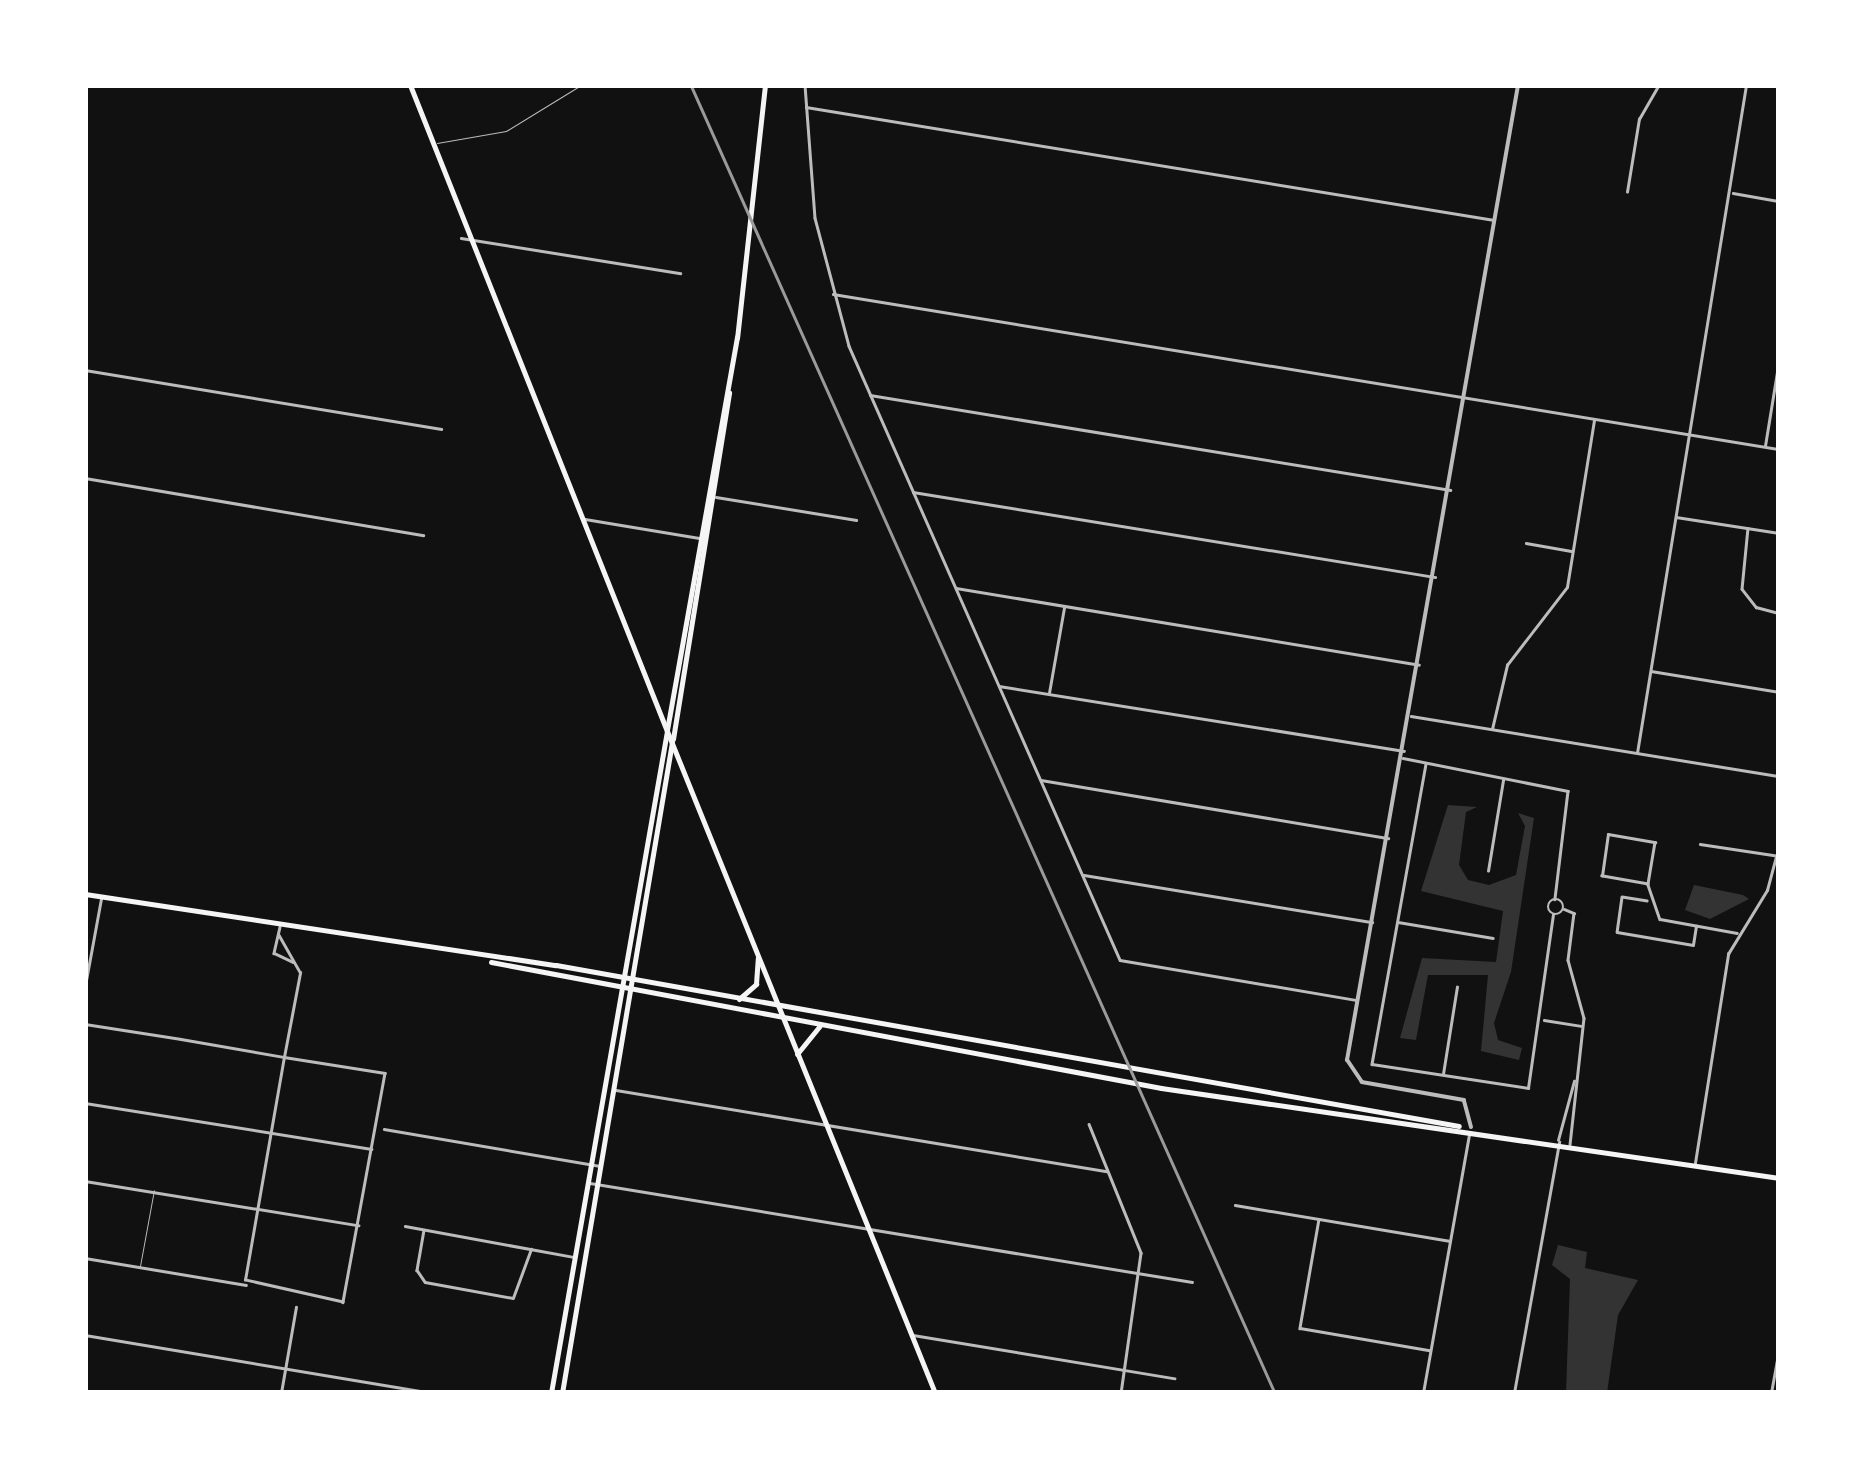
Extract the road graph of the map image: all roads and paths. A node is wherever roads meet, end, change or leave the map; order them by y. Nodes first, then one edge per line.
1 (410, 85) edge
2 (581, 85) edge
3 (765, 85) edge
4 (804, 85) edge
5 (1518, 85) edge
6 (1659, 85) edge
7 (1746, 85) edge
8 (805, 106) junction
9 (434, 143) junction
10 (1626, 192) dead end
11 (1732, 193) junction
12 (1779, 201) edge
13 (1496, 221) junction
14 (473, 237) junction
15 (461, 238) dead end
16 (680, 273) dead end
17 (832, 294) junction
18 (1779, 363) edge
19 (85, 370) edge
20 (729, 393) junction
21 (869, 395) junction
22 (1466, 398) junction
23 (1594, 419) junction
24 (441, 429) dead end
25 (1688, 434) junction
26 (1765, 446) junction
27 (1779, 449) edge
28 (85, 478) edge
29 (1450, 490) junction
30 (912, 492) junction
31 (715, 497) junction
32 (1675, 516) junction
33 (583, 519) junction
34 (856, 520) dead end
35 (1748, 528) junction
36 (1779, 534) edge
37 (423, 535) dead end
38 (701, 538) junction
39 (1526, 543) dead end
40 (1574, 551) junction
41 (1435, 578) junction
42 (955, 588) junction
43 (1064, 606) junction
44 (1779, 613) edge
45 (1419, 665) junction
46 (1650, 671) junction
47 (998, 686) junction
48 (1779, 692) edge
49 (1049, 694) junction
50 (1411, 716) junction
51 (1492, 729) junction
52 (668, 731) junction
53 (672, 742) junction
54 (1637, 753) junction
55 (1403, 754) junction
56 (1426, 764) junction
57 (1779, 776) edge
58 (1503, 778) junction
59 (1040, 780) junction
60 (1388, 838) junction
61 (1700, 844) dead end
62 (1777, 856) edge
63 (1488, 871) dead end
64 (1082, 874) junction
65 (1648, 884) junction
66 (85, 894) edge
67 (101, 897) junction
68 (1556, 899) junction
69 (1647, 901) junction
70 (1564, 908) junction
71 (1553, 915) junction
72 (1372, 922) junction
73 (1396, 922) junction
74 (280, 926) junction
75 (1696, 926) junction
76 (1737, 933) junction
77 (1493, 938) dead end
78 (758, 956) junction
79 (491, 962) junction
80 (625, 977) junction
81 (634, 980) junction
82 (85, 986) edge
83 (1457, 987) dead end
84 (622, 990) junction
85 (633, 992) junction
86 (738, 999) junction
87 (1358, 1000) junction
88 (778, 1006) junction
89 (784, 1018) junction
90 (1542, 1020) junction
91 (85, 1024) edge
92 (823, 1024) junction
93 (1583, 1026) junction
94 (797, 1054) junction
95 (284, 1057) junction
96 (1443, 1077) junction
97 (1575, 1079) junction
98 (616, 1090) junction
99 (85, 1103) edge
100 (1090, 1124) dead end
101 (827, 1125) junction
102 (1459, 1126) junction
103 (1470, 1127) junction
104 (384, 1129) dead end
105 (271, 1131) junction
106 (1558, 1142) junction
107 (1570, 1144) junction
108 (372, 1149) junction
109 (592, 1164) junction
110 (1695, 1164) junction
111 (602, 1166) junction
112 (1106, 1170) junction
113 (1779, 1178) edge
114 (85, 1181) edge
115 (588, 1183) junction
116 (599, 1185) junction
117 (154, 1190) junction
118 (1235, 1205) dead end
119 (257, 1209) junction
120 (1319, 1219) junction
121 (359, 1226) junction
122 (405, 1226) dead end
123 (868, 1229) junction
124 (424, 1230) junction
125 (1450, 1241) junction
126 (530, 1249) junction
127 (575, 1257) junction
128 (85, 1258) edge
129 (140, 1268) junction
130 (1140, 1274) junction
131 (1192, 1282) dead end
132 (247, 1286) junction
133 (296, 1307) dead end
134 (911, 1334) junction
135 (85, 1335) edge
136 (1779, 1349) edge
137 (1431, 1350) junction
138 (285, 1369) junction
139 (1124, 1371) junction
140 (1174, 1378) dead end
141 (281, 1393) edge
142 (430, 1393) edge
143 (550, 1393) edge
144 (562, 1393) edge
145 (935, 1393) edge
146 (1121, 1393) edge
147 (1423, 1393) edge
148 (1514, 1393) edge
149 (1771, 1393) edge

1 - 9 main road
2 - 9 lane
3 - 20 main road
4 - 8 street
5 - 13 street
6 - 10 street
7 - 11 street
8 - 13 street
8 - 17 street
9 - 14 main road
11 - 12 street
11 - 25 street
13 - 22 street
14 - 15 street
14 - 16 street
14 - 33 main road
17 - 21 street
17 - 22 street
18 - 26 street
19 - 24 street
20 - 31 main road
20 - 38 main road
21 - 29 street
21 - 30 street
22 - 23 street
22 - 29 street
23 - 25 street
23 - 40 street
25 - 26 street
25 - 32 street
26 - 27 street
28 - 37 street
29 - 41 street
30 - 41 street
30 - 42 street
31 - 34 street
31 - 53 main road
32 - 35 street
32 - 46 street
33 - 38 street
33 - 52 main road
35 - 36 street
35 - 44 street
38 - 52 main road
39 - 40 street
40 - 51 street
41 - 45 street
42 - 43 street
42 - 47 street
43 - 45 street
43 - 49 street
45 - 50 street
46 - 48 street
46 - 54 street
47 - 49 street
47 - 59 street
49 - 55 street
50 - 51 street
50 - 55 street
51 - 54 street
52 - 53 main road
52 - 80 main road
53 - 78 main road
53 - 81 main road
54 - 57 street
55 - 56 street
55 - 60 street
56 - 58 street
56 - 73 street
58 - 63 street
58 - 68 street
59 - 60 street
59 - 64 street
60 - 72 street
61 - 62 street
62 - 76 street
64 - 72 street
64 - 87 street
65 - 65 street
65 - 69 street
66 - 67 main road
67 - 74 main road
67 - 82 street
68 - 70 street
68 - 71 street
69 - 75 street
69 - 75 street
70 - 71 street
70 - 93 street
71 - 90 street
72 - 87 street
73 - 77 street
73 - 96 street
74 - 79 main road
74 - 95 street
75 - 76 street
76 - 110 street
78 - 86 main road
78 - 88 main road
79 - 80 main road
79 - 84 main road
80 - 81 main road
80 - 84 main road
81 - 85 main road
81 - 86 main road
83 - 96 street
84 - 85 main road
84 - 109 main road
85 - 89 main road
85 - 98 main road
86 - 88 main road
87 - 103 street
88 - 89 main road
88 - 102 main road
89 - 92 main road
89 - 94 main road
90 - 93 street
90 - 96 street
91 - 95 street
92 - 94 main road
92 - 102 main road
93 - 97 street
94 - 101 main road
95 - 105 street
95 - 108 street
97 - 106 street
97 - 107 street
98 - 101 street
98 - 111 main road
99 - 105 street
100 - 112 street
101 - 112 street
101 - 123 main road
102 - 103 main road
103 - 106 main road
103 - 125 street
104 - 109 street
105 - 108 street
105 - 119 street
106 - 107 main road
106 - 148 street
107 - 110 main road
108 - 121 street
109 - 111 street
109 - 115 main road
110 - 113 main road
111 - 116 main road
112 - 130 street
114 - 117 street
115 - 116 street
115 - 127 main road
116 - 123 street
116 - 144 main road
117 - 119 street
117 - 129 lane
118 - 120 street
119 - 121 street
119 - 132 street
120 - 125 street
120 - 137 street
121 - 132 street
122 - 124 street
123 - 130 street
123 - 134 main road
124 - 126 street
124 - 126 street
125 - 137 street
126 - 127 street
127 - 143 main road
128 - 129 street
129 - 132 street
130 - 131 street
130 - 139 street
133 - 138 street
134 - 139 street
134 - 145 main road
135 - 138 street
136 - 149 street
137 - 147 street
138 - 141 street
138 - 142 street
139 - 140 street
139 - 146 street

